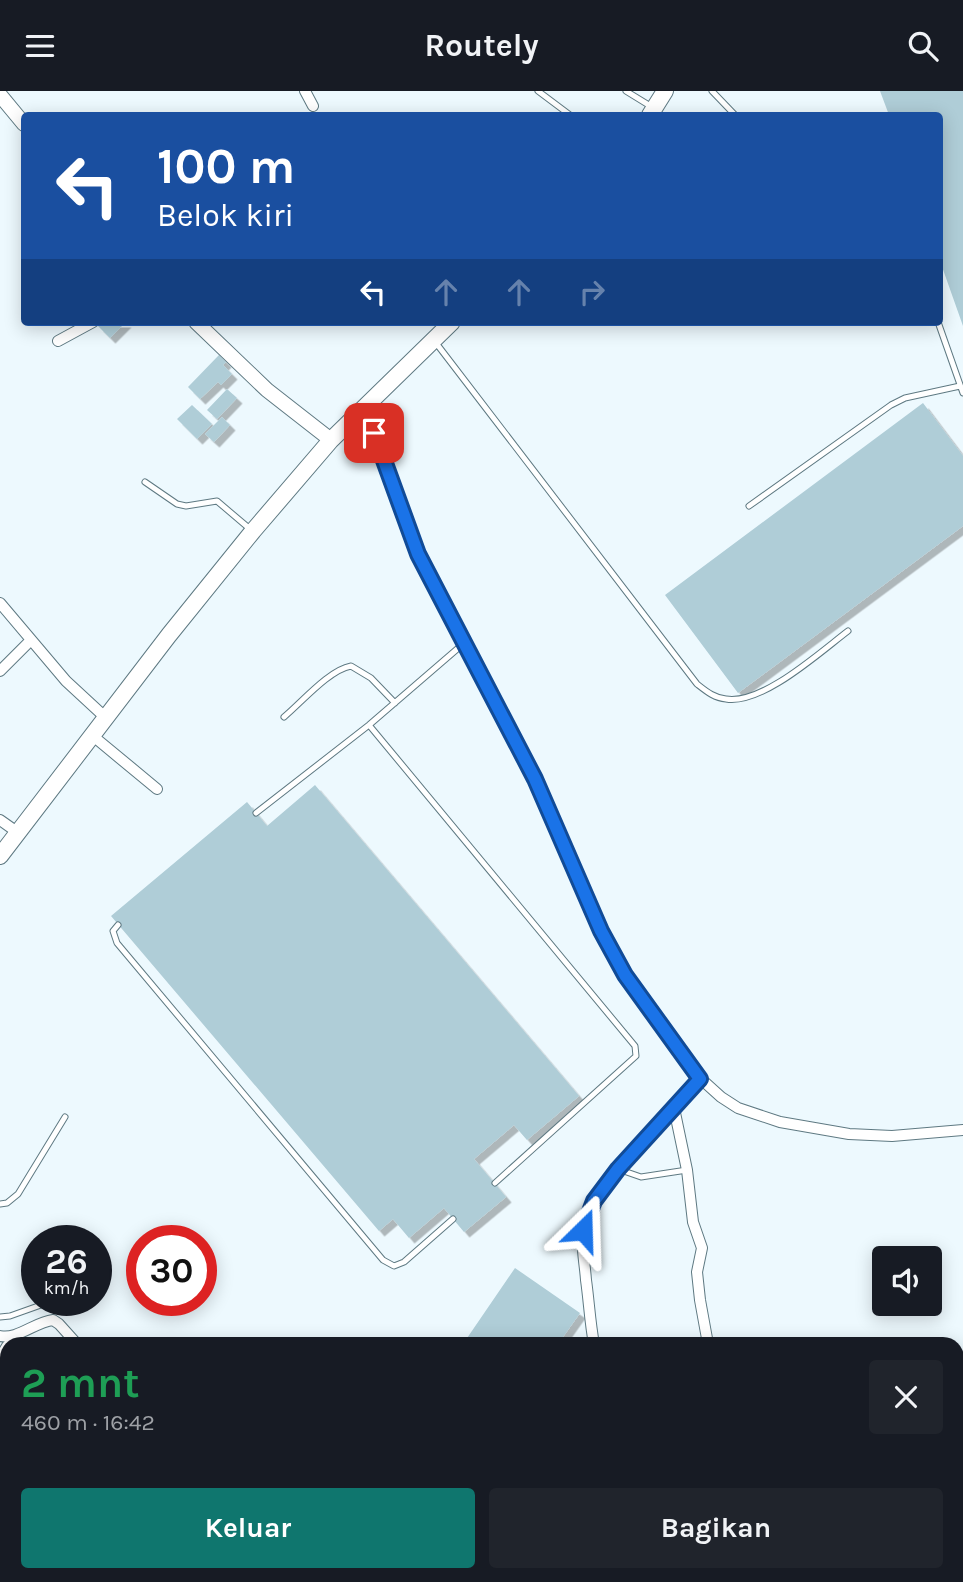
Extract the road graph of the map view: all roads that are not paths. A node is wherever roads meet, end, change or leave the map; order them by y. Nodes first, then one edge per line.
1 (305, 91) edge
2 (538, 91) edge
3 (626, 91) edge
4 (665, 91) edge
5 (712, 91) edge
6 (0, 95) edge
7 (313, 106) dead end
8 (566, 112) edge
9 (653, 112) edge
10 (732, 112) edge
11 (21, 120) edge
12 (86, 326) edge
13 (201, 326) edge
14 (448, 326) edge
15 (939, 326) edge
16 (434, 340) junction
17 (58, 341) dead end
18 (960, 386) junction
19 (963, 393) edge
20 (365, 408) junction
21 (331, 440) junction
22 (145, 482) dead end
23 (749, 506) dead end
24 (253, 531) junction
25 (0, 604) edge
26 (848, 631) dead end
27 (31, 640) junction
28 (463, 644) junction
29 (0, 671) edge
30 (395, 703) junction
31 (284, 717) dead end
32 (106, 719) junction
33 (369, 725) junction
34 (93, 736) junction
35 (157, 789) dead end
36 (256, 813) dead end
37 (0, 820) edge
38 (17, 832) junction
39 (0, 856) edge
40 (118, 925) dead end
41 (700, 1079) junction
42 (674, 1108) junction
43 (65, 1117) dead end
44 (963, 1130) edge
45 (618, 1169) junction
46 (687, 1170) junction
47 (495, 1183) dead end
48 (0, 1204) edge
49 (453, 1219) dead end
50 (21, 1313) edge
51 (0, 1317) edge
52 (17, 1337) edge
53 (71, 1337) edge
54 (593, 1337) edge
55 (707, 1337) edge

1 - 7 street
2 - 8 lane
3 - 9 lane
4 - 9 main road
5 - 10 lane
6 - 11 street
12 - 17 street
13 - 21 street
14 - 16 main road
15 - 18 lane
16 - 20 main road
16 - 26 lane
18 - 19 lane
18 - 23 lane
20 - 21 main road
20 - 28 street
21 - 24 main road
22 - 24 lane
24 - 32 main road
25 - 27 street
27 - 29 street
27 - 32 street
28 - 30 lane
28 - 41 street
30 - 31 lane
30 - 33 lane
32 - 34 main road
33 - 36 lane
33 - 47 lane
34 - 35 street
34 - 38 main road
37 - 38 street
38 - 39 main road
40 - 49 lane
41 - 42 street
41 - 44 street
42 - 45 street
42 - 46 street
43 - 48 lane
45 - 46 lane
45 - 54 street
46 - 55 street
50 - 51 lane
52 - 53 street

